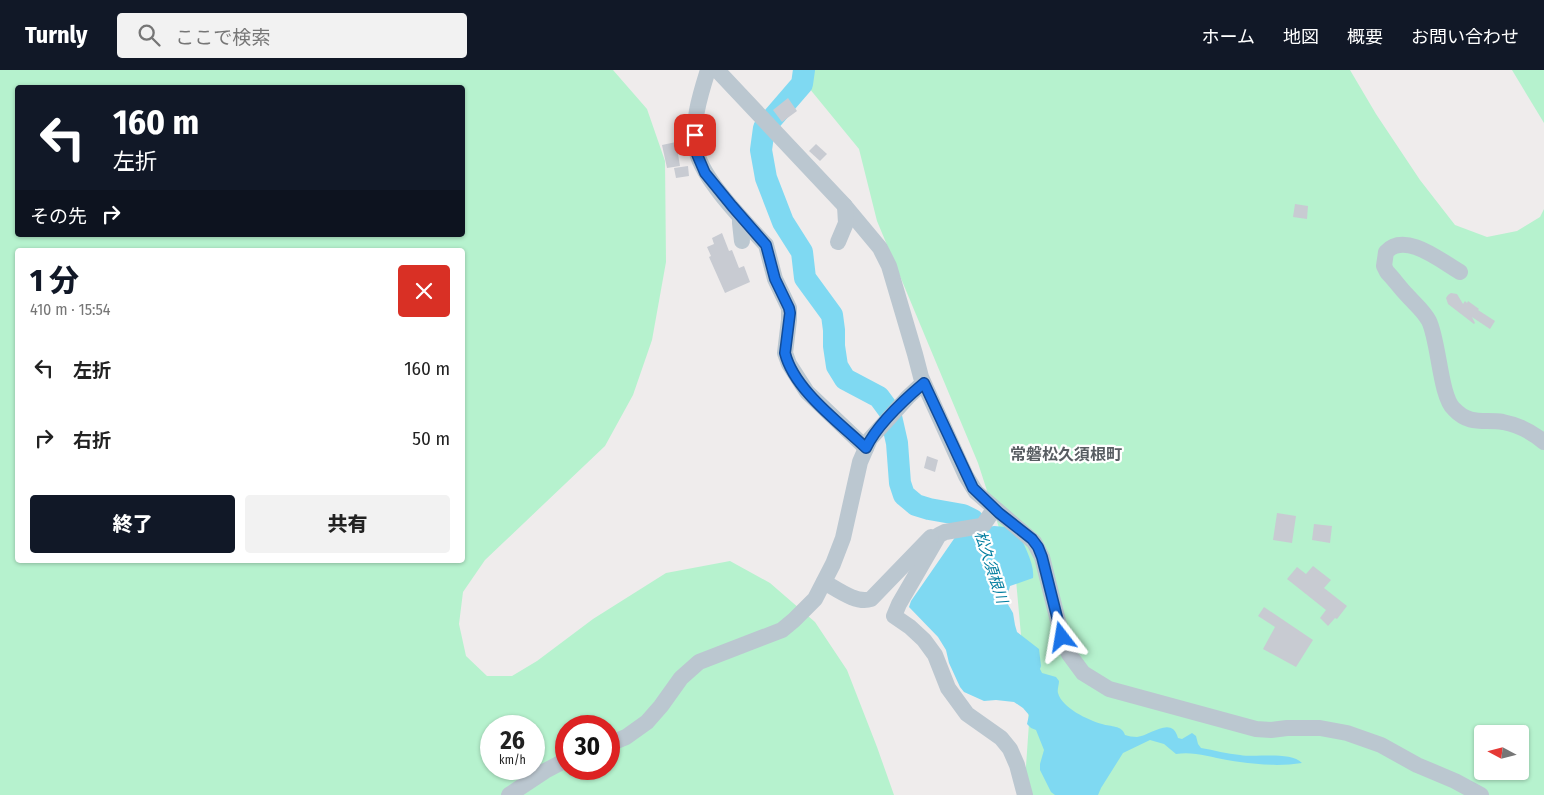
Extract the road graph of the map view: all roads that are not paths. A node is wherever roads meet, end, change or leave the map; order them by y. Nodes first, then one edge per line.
1 (708, 70) edge
2 (717, 70) edge
3 (844, 206) junction
4 (740, 217) junction
5 (742, 241) dead end
6 (838, 242) dead end
7 (1460, 272) dead end
8 (924, 383) junction
9 (1544, 442) edge
10 (866, 448) junction
11 (994, 508) junction
12 (941, 533) junction
13 (824, 582) junction
14 (620, 739) edge
15 (555, 766) edge
16 (509, 795) edge
17 (1025, 795) edge
18 (1481, 795) edge

1 - 4 street
2 - 3 street
3 - 6 street
3 - 8 street
4 - 5 street
4 - 10 street
7 - 9 street
8 - 10 street
8 - 11 street
10 - 13 street
11 - 12 street
11 - 18 street
12 - 13 street
12 - 17 street
13 - 14 street
15 - 16 street

